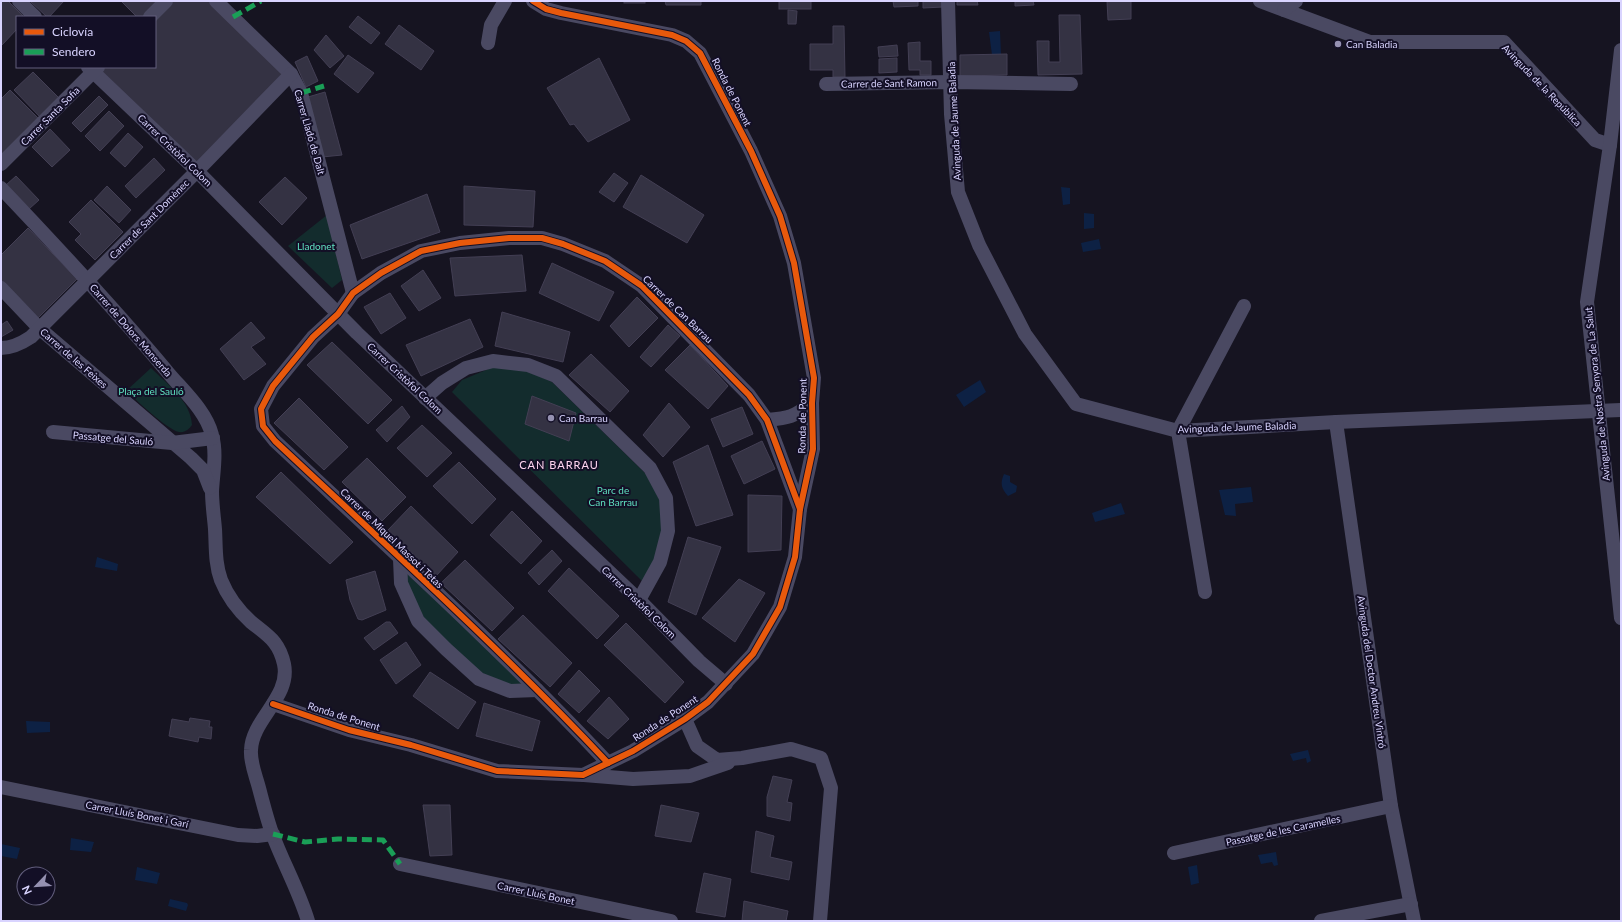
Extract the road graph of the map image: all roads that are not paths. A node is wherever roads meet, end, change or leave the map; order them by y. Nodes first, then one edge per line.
1 (18, 1) edge
2 (166, 1) edge
3 (216, 1) edge
4 (505, 1) edge
5 (533, 1) edge
6 (948, 1) edge
7 (1260, 1) edge
8 (1296, 1) edge
9 (1284, 10) junction
10 (34, 16) edge
11 (151, 16) edge
12 (488, 43) dead end
13 (1621, 50) edge
14 (93, 69) edge
15 (291, 74) junction
16 (951, 82) junction
17 (826, 84) dead end
18 (1071, 84) dead end
19 (1615, 143) edge
20 (1, 164) edge
21 (197, 171) junction
22 (1, 188) edge
23 (88, 280) junction
24 (1, 288) edge
25 (353, 293) junction
26 (1244, 306) dead end
27 (338, 314) junction
28 (39, 328) junction
29 (1, 348) edge
30 (425, 398) junction
31 (812, 402) junction
32 (1599, 410) junction
33 (1621, 410) edge
34 (767, 420) junction
35 (1336, 422) junction
36 (1178, 431) junction
37 (53, 432) dead end
38 (213, 438) junction
39 (172, 443) junction
40 (212, 494) junction
41 (800, 509) junction
42 (400, 559) junction
43 (1205, 592) dead end
44 (638, 600) junction
45 (1621, 618) edge
46 (726, 684) junction
47 (537, 690) junction
48 (273, 704) junction
49 (685, 719) junction
50 (742, 758) junction
51 (608, 763) junction
52 (583, 775) junction
53 (1, 787) edge
54 (1391, 806) junction
55 (273, 834) junction
56 (1174, 853) dead end
57 (400, 864) dead end
58 (1411, 904) junction
59 (308, 921) edge
60 (671, 921) edge
61 (820, 921) edge
62 (1321, 921) edge
63 (1414, 921) edge

1 - 10 street
2 - 11 street
3 - 15 street, Carrer Lladó de Dalt
4 - 12 street
5 - 31 street, Ronda de Ponent
6 - 16 street, Avinguda de Jaume Baladia
7 - 9 street, Avinguda de la República
8 - 9 street
9 - 19 street, Avinguda de la República
13 - 19 street, Avinguda de Nostra Senyora de La Salut
14 - 20 street, Carrer Santa Sofia
14 - 21 street, Carrer Cristòfol Colom
15 - 21 street, Carrer de Sant Domènec
15 - 25 street, Carrer Lladó de Dalt
16 - 17 street, Carrer de Sant Ramon
16 - 18 street, Carrer de Sant Ramon
16 - 36 street, Avinguda de Jaume Baladia
19 - 32 street, Avinguda de Nostra Senyora de La Salut
21 - 23 street, Carrer de Sant Domènec
21 - 27 street, Carrer Cristòfol Colom
22 - 23 street, Carrer de Dolors Monserda
23 - 28 street, Carrer de Sant Domènec
23 - 38 street, Carrer de Dolors Monserda
24 - 28 street, Carrer de les Feixes
25 - 27 street, Carrer de Can Barrau
25 - 34 street, Carrer de Can Barrau
26 - 36 street
27 - 30 street, Carrer Cristòfol Colom
27 - 42 street, Carrer de Miquel Massot i Tetas
28 - 29 street, Carrer de Sant Domènec
28 - 39 street, Carrer de les Feixes
30 - 44 street, Carrer Cristòfol Colom
30 - 44 street
31 - 34 street
31 - 41 street, Ronda de Ponent
32 - 33 street, Avinguda de Jaume Baladia
32 - 35 street, Avinguda de Jaume Baladia
32 - 45 street, Avinguda de Nostra Senyora de La Salut
34 - 41 street, Carrer de Can Barrau
35 - 36 street, Avinguda de Jaume Baladia
35 - 54 street, Avinguda del Doctor Andreu Vintró
36 - 43 street
37 - 39 street, Passatge del Sauló
38 - 39 street
38 - 40 street, Carrer de Dolors Monserda
39 - 40 street, Carrer de les Feixes
40 - 48 street
41 - 46 street, Ronda de Ponent
42 - 47 street, Carrer de Miquel Massot i Tetas
42 - 47 street, Carrer de Miquel Massot i Tetas
44 - 46 street, Carrer Cristòfol Colom
46 - 49 street, Ronda de Ponent
47 - 51 street, Carrer de Miquel Massot i Tetas
48 - 52 street, Ronda de Ponent
48 - 55 street
49 - 50 street
49 - 51 street, Ronda de Ponent
50 - 52 street
50 - 61 street
51 - 52 street, Ronda de Ponent
53 - 55 street, Carrer Lluís Bonet i Garí
54 - 56 street, Passatge de les Caramelles
54 - 58 street, Avinguda del Doctor Andreu Vintró
55 - 59 street
57 - 60 street, Carrer Lluís Bonet
58 - 62 street
58 - 63 street, Avinguda del Doctor Andreu Vintró

